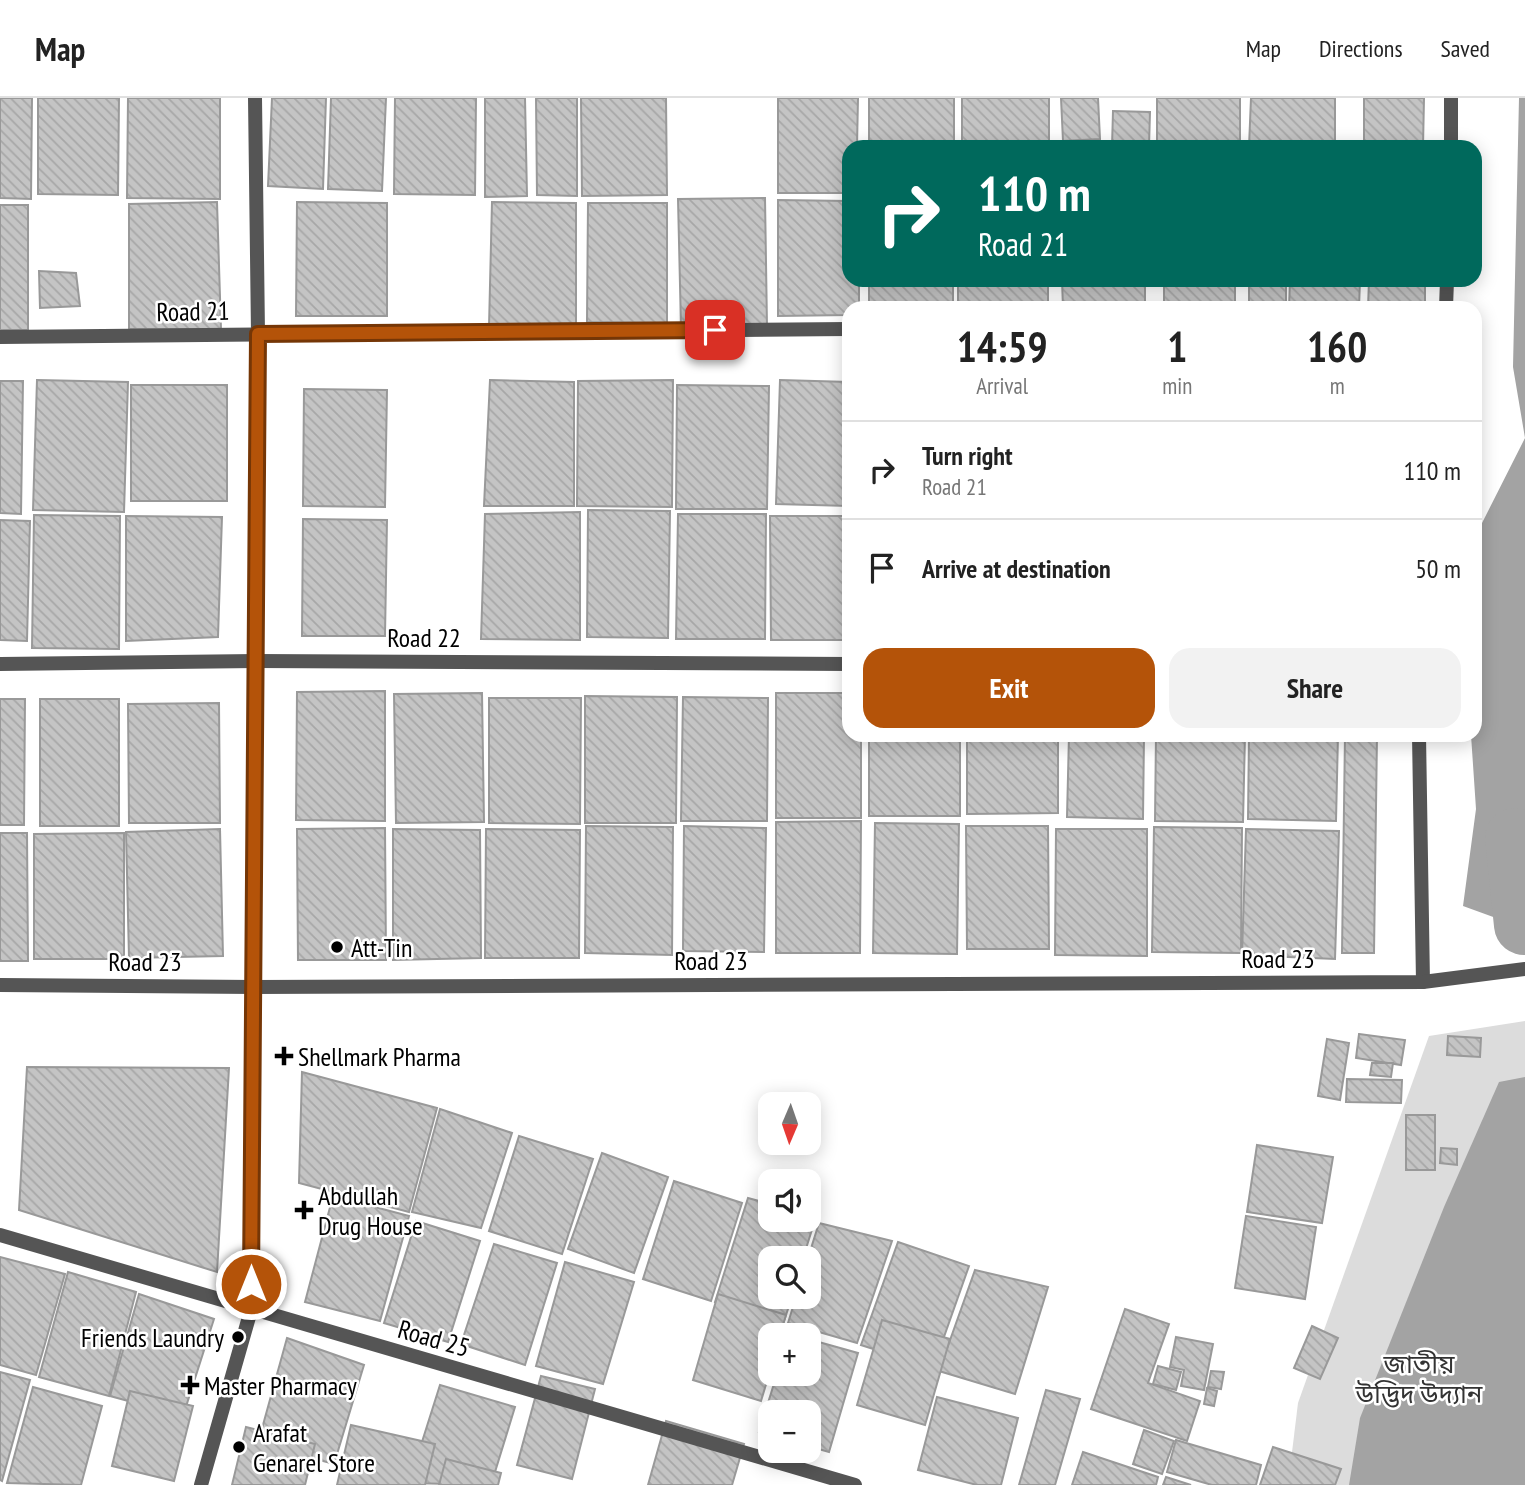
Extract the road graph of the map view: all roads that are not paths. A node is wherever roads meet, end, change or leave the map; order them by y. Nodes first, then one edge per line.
1 (255, 98) edge
2 (1451, 98) edge
3 (1451, 140) edge
4 (842, 329) edge
5 (258, 334) junction
6 (0, 337) edge
7 (256, 661) junction
8 (0, 664) edge
9 (842, 664) edge
10 (1419, 742) edge
11 (1525, 969) edge
12 (1423, 982) junction
13 (0, 985) edge
14 (254, 987) junction
15 (0, 1236) edge
16 (251, 1310) junction
17 (201, 1485) edge
18 (855, 1485) edge

1 - 5 street
2 - 3 street
4 - 5 street, Road 21
5 - 6 street, Road 21
5 - 7 street
7 - 8 street, Road 22
7 - 9 street, Road 22
7 - 14 street
10 - 12 street
11 - 12 street, Road 23
12 - 14 street, Road 23
13 - 14 street, Road 23
14 - 16 street
15 - 16 street, Road 25
16 - 17 street
16 - 18 street, Road 25

